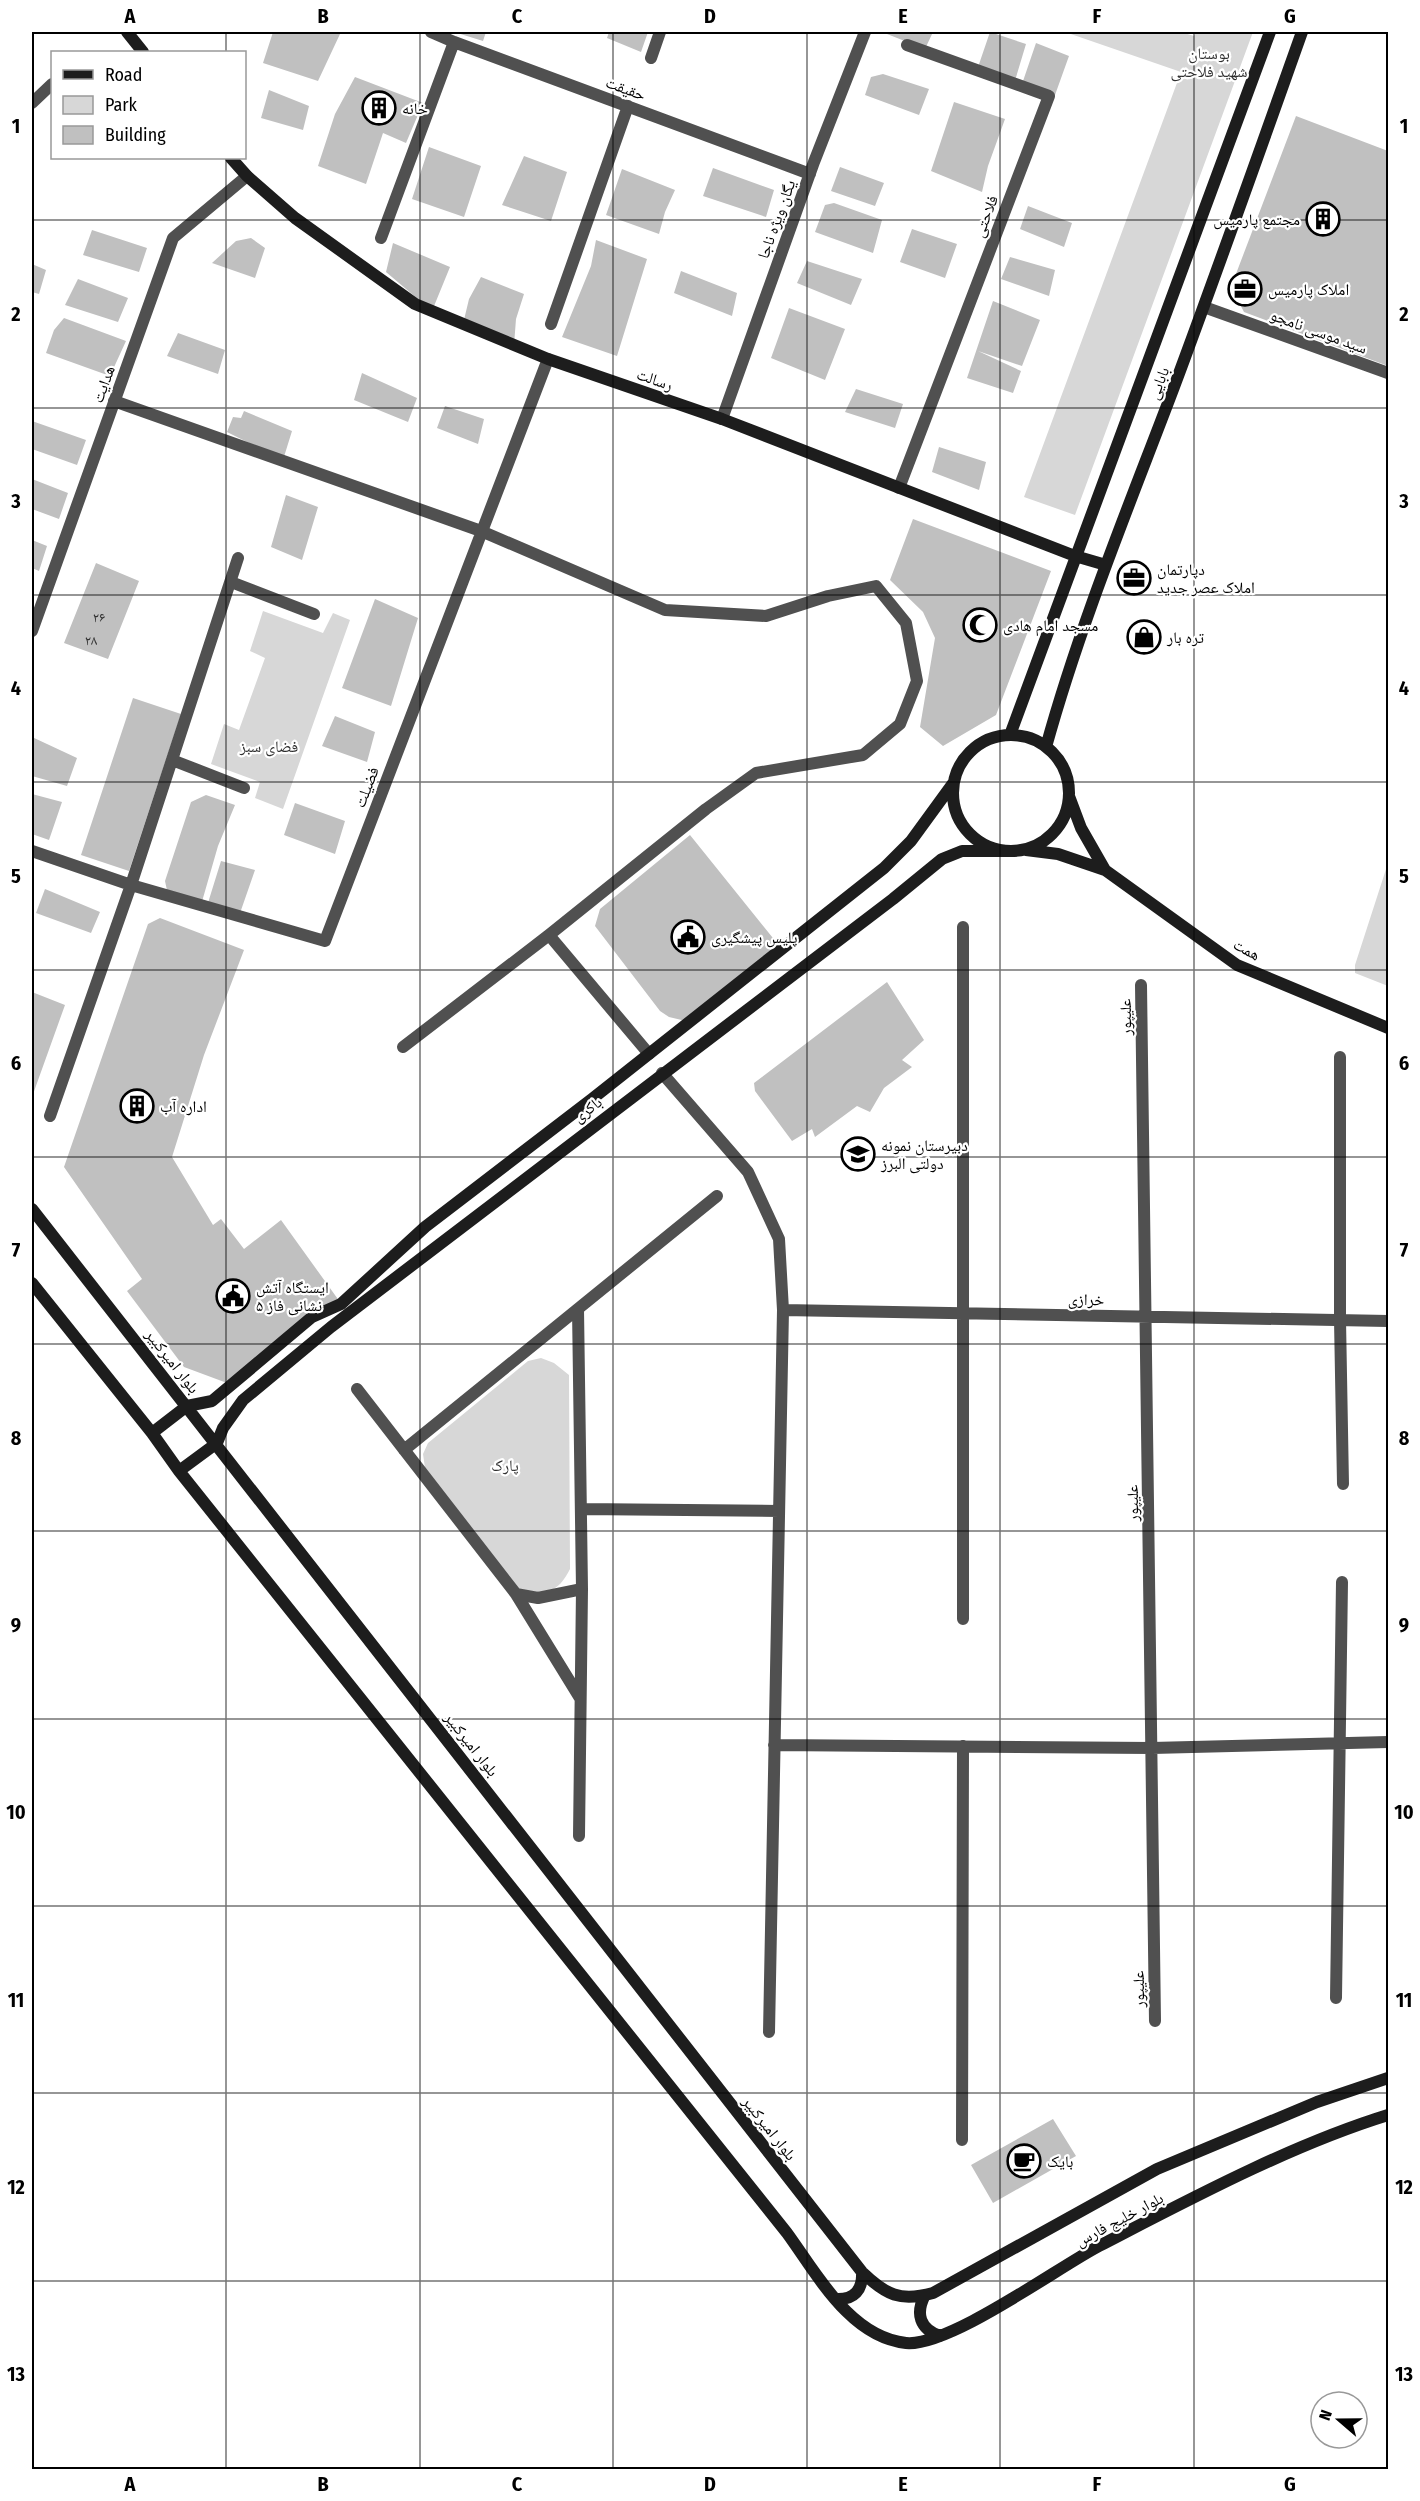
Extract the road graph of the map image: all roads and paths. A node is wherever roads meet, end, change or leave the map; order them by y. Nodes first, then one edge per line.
1 (127, 32) edge
2 (431, 32) edge
3 (660, 32) edge
4 (865, 32) edge
5 (1270, 32) edge
6 (1302, 32) edge
7 (454, 42) junction
8 (907, 45) dead end
9 (142, 51) edge
10 (651, 58) dead end
11 (51, 85) edge
12 (32, 103) edge
13 (628, 106) junction
14 (232, 159) edge
15 (810, 174) junction
16 (247, 176) junction
17 (381, 238) dead end
18 (1204, 307) junction
19 (551, 324) dead end
20 (548, 359) junction
21 (1389, 373) edge
22 (114, 401) junction
23 (722, 419) junction
24 (899, 488) junction
25 (481, 531) junction
26 (1075, 556) junction
27 (238, 558) dead end
28 (1106, 565) junction
29 (231, 582) junction
30 (36, 605) edge
31 (314, 614) dead end
32 (32, 631) edge
33 (1010, 735) junction
34 (1047, 747) junction
35 (172, 760) junction
36 (954, 782) junction
37 (244, 788) dead end
38 (1069, 796) junction
39 (1026, 850) junction
40 (32, 851) edge
41 (1007, 851) junction
42 (1105, 870) junction
43 (131, 885) junction
44 (963, 927) dead end
45 (549, 935) junction
46 (1141, 985) dead end
47 (1389, 1028) edge
48 (403, 1047) dead end
49 (649, 1054) junction
50 (1340, 1057) dead end
51 (662, 1073) junction
52 (50, 1116) dead end
53 (717, 1196) dead end
54 (32, 1209) edge
55 (32, 1283) edge
56 (578, 1309) junction
57 (783, 1310) junction
58 (964, 1314) junction
59 (1146, 1317) junction
60 (1340, 1320) junction
61 (1389, 1321) edge
62 (357, 1389) dead end
63 (187, 1406) junction
64 (152, 1433) junction
65 (217, 1443) junction
66 (404, 1450) junction
67 (179, 1472) junction
68 (1343, 1484) dead end
69 (581, 1509) junction
70 (779, 1511) junction
71 (1342, 1582) dead end
72 (582, 1589) junction
73 (516, 1594) junction
74 (963, 1619) dead end
75 (580, 1698) junction
76 (1389, 1742) edge
77 (1339, 1744) junction
78 (774, 1745) junction
79 (963, 1746) junction
80 (1152, 1748) junction
81 (579, 1836) dead end
82 (1336, 1998) dead end
83 (1155, 2021) dead end
84 (769, 2032) dead end
85 (1389, 2078) edge
86 (1389, 2115) edge
87 (962, 2140) dead end
88 (861, 2272) junction
89 (891, 2294) joint
90 (924, 2295) junction
91 (836, 2299) junction
92 (940, 2336) junction

1 - 9 street
2 - 7 street, حقیقت
3 - 10 street
4 - 15 street, یگان ویژه ناجا
5 - 26 street, بابایی
6 - 18 street, بابایی
7 - 13 street, حقیقت
7 - 17 street
8 - 24 street, فلاحتی
11 - 12 street
13 - 15 street, حقیقت
13 - 19 street
14 - 16 street, رسالت
15 - 23 street, یگان ویژه ناجا
16 - 20 street, رسالت
16 - 22 street, هدایت
18 - 21 street, سید موسی نامجو
18 - 28 street, بابایی
20 - 23 street, رسالت
20 - 25 street, فضیلت
22 - 25 street
22 - 30 street, هدایت
23 - 24 street, رسالت
24 - 26 street, رسالت
25 - 43 street, فضیلت
25 - 45 street
26 - 28 street, رسالت
26 - 33 street, بابایی
27 - 29 street
28 - 34 street, بابایی
29 - 31 street
29 - 35 street
30 - 32 street, هدایت
33 - 34 street
33 - 36 street
34 - 38 street
35 - 37 street
35 - 43 street
36 - 41 street
36 - 49 street, باکری
38 - 39 street
38 - 42 street
39 - 41 street
39 - 42 street
40 - 43 street, فضیلت
41 - 51 street, باکری
42 - 47 street, همت
43 - 52 street
44 - 58 street
45 - 48 street
45 - 49 street
46 - 59 street, علیپور
49 - 51 street
49 - 63 street, باکری
50 - 60 street
51 - 57 street
51 - 65 street, باکری
53 - 56 street
54 - 63 street, بلوار امیرکبیر
55 - 64 street
56 - 66 street
56 - 69 street
57 - 58 street, خرازی
57 - 70 street
58 - 59 street, خرازی
58 - 74 street
59 - 60 street, خرازی
59 - 80 street, علیپور
60 - 61 street, خرازی
60 - 68 street
62 - 66 street
63 - 64 street
63 - 65 street, بلوار امیرکبیر
64 - 67 street
65 - 67 street
65 - 88 street, بلوار امیرکبیر
66 - 73 street
67 - 91 street
69 - 70 street
69 - 72 street
70 - 78 street
71 - 77 street
72 - 73 street
72 - 75 street
73 - 75 street
75 - 81 street
76 - 77 street
77 - 80 street
77 - 82 street
78 - 79 street
78 - 84 street
79 - 80 street
79 - 87 street
80 - 83 street, علیپور
85 - 90 street, بلوار خلیج فارس
86 - 92 street, بلوار خلیج فارس
88 - 89 street, بلوار امیرکبیر
88 - 91 street
89 - 90 street, بلوار خلیج فارس
90 - 92 street
91 - 92 street, بلوار خلیج فارس

